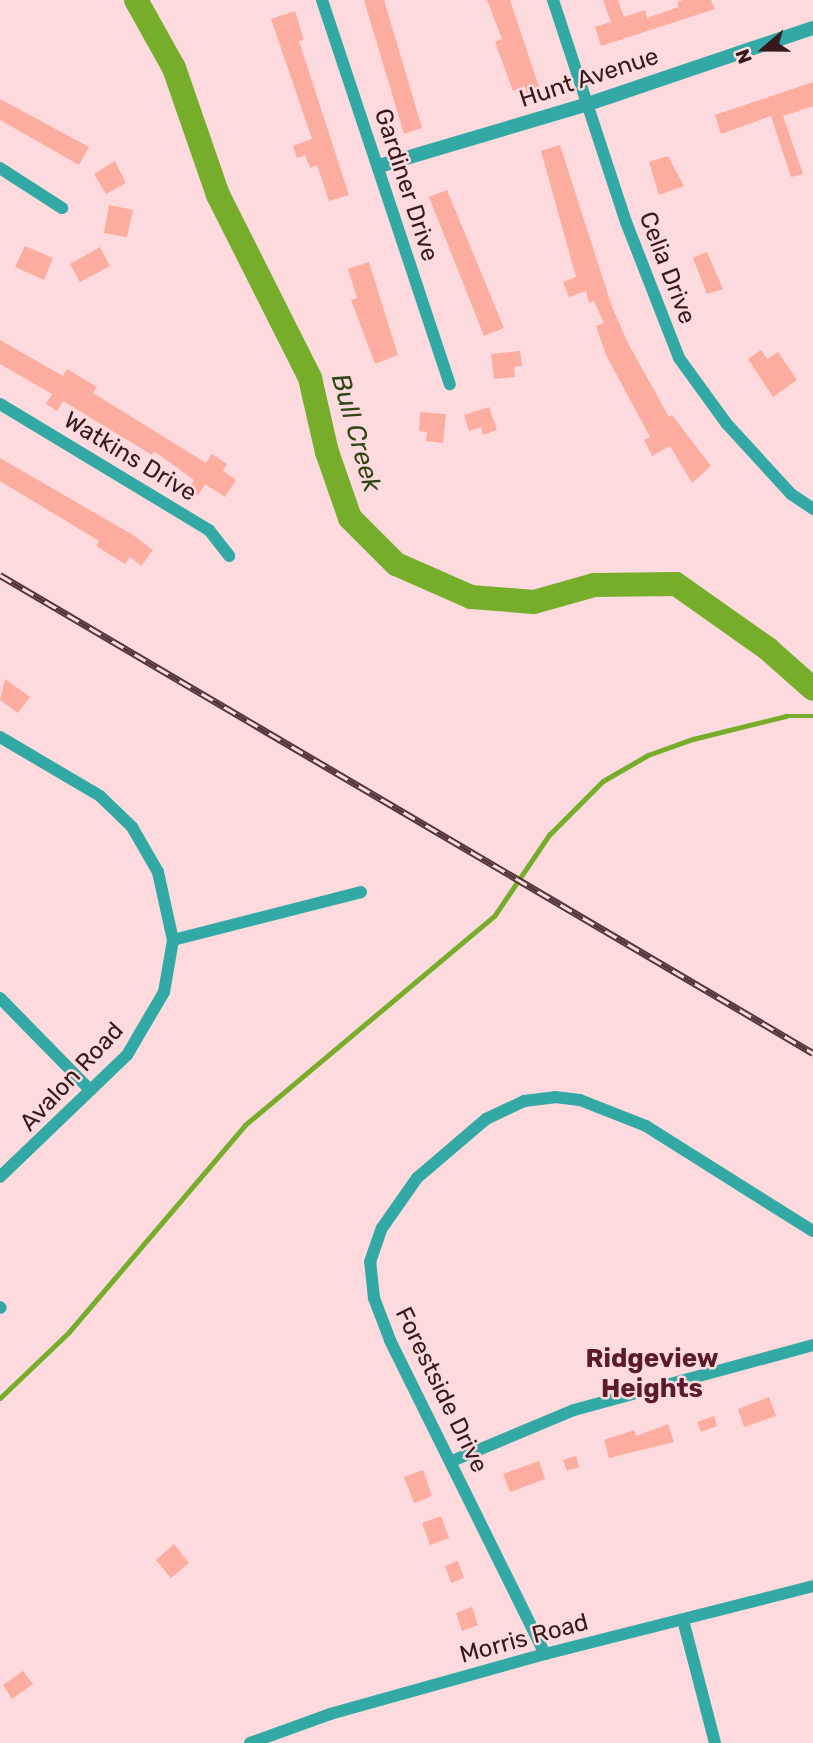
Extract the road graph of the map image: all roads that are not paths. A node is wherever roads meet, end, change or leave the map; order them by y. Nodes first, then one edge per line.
1 (322, 0) edge
2 (553, 0) edge
3 (813, 28) edge
4 (588, 104) junction
5 (379, 166) junction
6 (0, 167) edge
7 (62, 208) dead end
8 (450, 384) dead end
9 (0, 404) edge
10 (813, 509) edge
11 (229, 556) dead end
12 (0, 737) edge
13 (361, 892) dead end
14 (173, 940) junction
15 (0, 999) edge
16 (90, 1090) junction
17 (0, 1177) edge
18 (813, 1231) edge
19 (813, 1345) edge
20 (452, 1461) junction
21 (813, 1586) edge
22 (683, 1620) junction
23 (545, 1654) junction
24 (250, 1743) edge
25 (715, 1743) edge

1 - 5 street, Gardiner Drive
2 - 4 street, Celia Drive
3 - 4 street, Hunt Avenue
4 - 5 street, Hunt Avenue
4 - 10 street, Celia Drive
5 - 8 street, Gardiner Drive
6 - 7 street
9 - 11 street, Watkins Drive
12 - 14 street, Avalon Road
13 - 14 street
14 - 16 street, Avalon Road
15 - 16 street
16 - 17 street, Avalon Road
18 - 20 street, Forestside Drive
19 - 20 street
20 - 23 street, Forestside Drive
21 - 22 street, Morris Road
22 - 23 street, Morris Road
22 - 25 street
23 - 24 street, Morris Road

